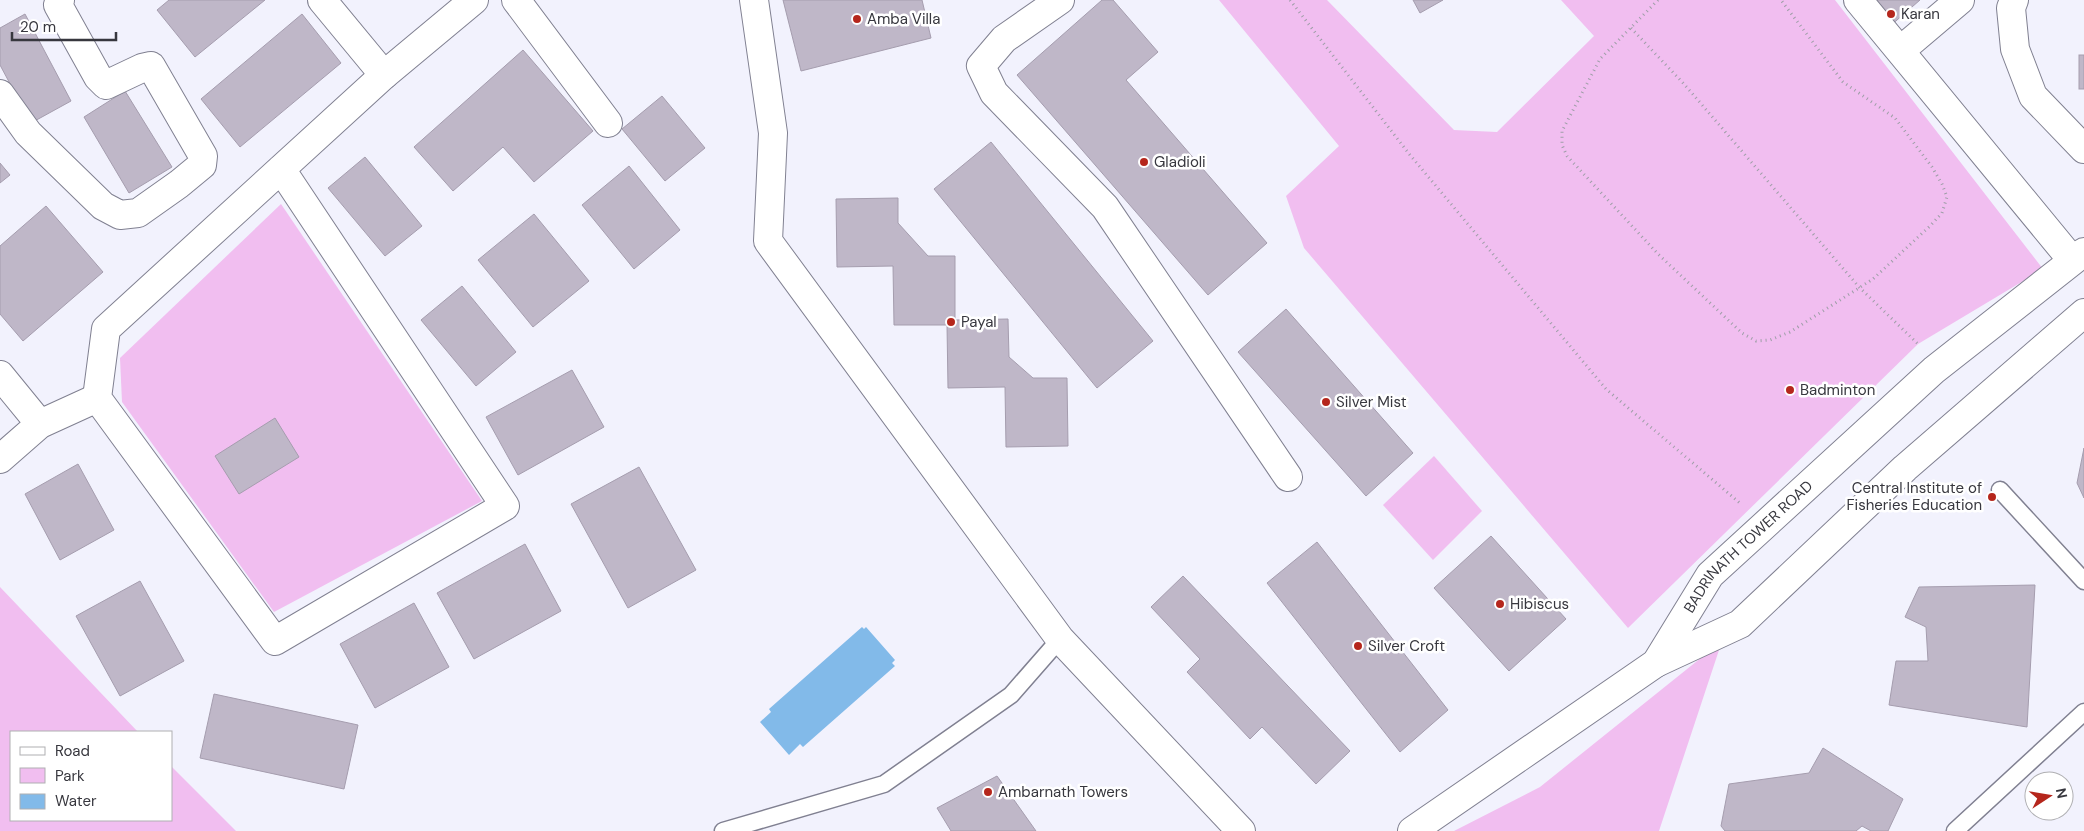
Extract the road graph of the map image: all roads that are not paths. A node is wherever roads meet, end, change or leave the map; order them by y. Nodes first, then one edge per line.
1 (60, 0) edge
2 (322, 0) edge
3 (474, 0) edge
4 (516, 0) edge
5 (754, 0) edge
6 (1060, 0) edge
7 (1858, 0) edge
8 (1960, 0) edge
9 (2014, 0) edge
10 (1901, 50) junction
11 (384, 75) junction
12 (0, 94) edge
13 (608, 123) dead end
14 (2084, 149) edge
15 (281, 169) junction
16 (2078, 256) edge
17 (2084, 313) edge
18 (2, 382) edge
19 (97, 398) junction
20 (40, 424) junction
21 (0, 459) edge
22 (1288, 477) dead end
23 (2000, 490) dead end
24 (2084, 581) edge
25 (1060, 639) junction
26 (1656, 663) junction
27 (2084, 712) edge
28 (724, 831) edge
29 (1241, 831) edge
30 (1412, 831) edge
31 (1955, 831) edge

1 - 12 street
2 - 11 street
3 - 11 street
4 - 13 street
5 - 25 street
6 - 22 street
7 - 10 street
8 - 10 street
9 - 14 street
10 - 16 street
11 - 15 street
15 - 19 street
15 - 19 street
16 - 26 street, BADRINATH TOWER ROAD
17 - 26 street
18 - 20 street
19 - 20 street
20 - 21 street
23 - 24 lane
25 - 28 lane
25 - 29 street
26 - 30 street, BADRINATH TOWER ROAD
27 - 31 lane

